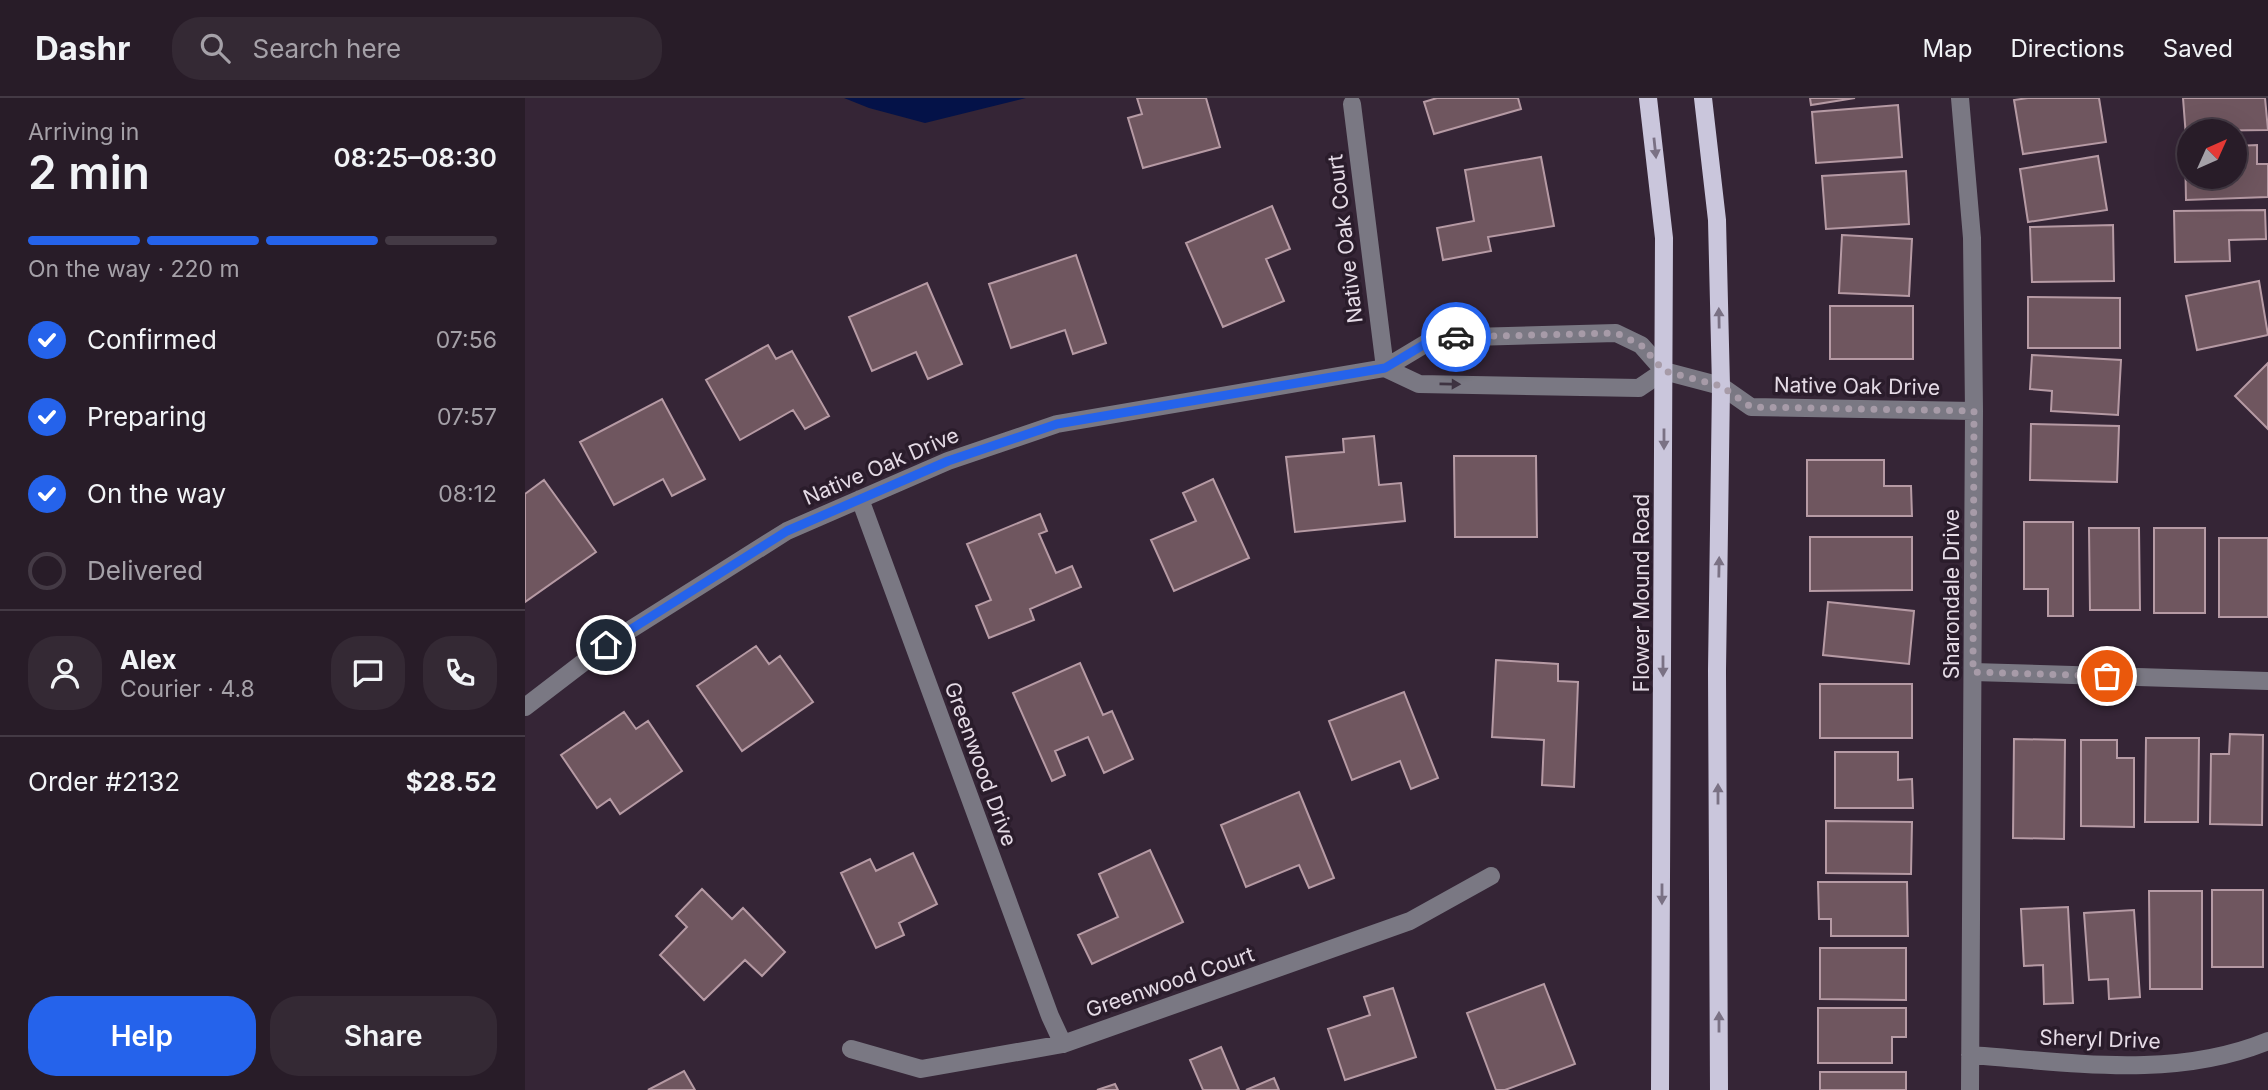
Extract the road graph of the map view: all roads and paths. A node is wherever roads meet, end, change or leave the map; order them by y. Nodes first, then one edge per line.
1 (1648, 98) edge
2 (1703, 98) edge
3 (1960, 98) edge
4 (1352, 104) dead end
5 (1385, 368) junction
6 (1664, 371) junction
7 (1721, 386) junction
8 (1974, 411) junction
9 (860, 499) junction
10 (1973, 672) junction
11 (2268, 681) edge
12 (525, 707) edge
13 (1491, 876) dead end
14 (2268, 1041) edge
15 (1063, 1044) junction
16 (851, 1049) dead end
17 (1970, 1055) junction
18 (1660, 1090) edge
19 (1720, 1090) edge
20 (1970, 1090) edge

1 -> 6 main road, Flower Mound Road
7 -> 2 main road
3 - 8 street, Sharondale Drive
4 - 5 street, Native Oak Court
5 -> 6 street
5 - 6 street, Native Oak Drive
5 - 9 street, Native Oak Drive
6 - 7 street, Native Oak Drive
6 -> 18 main road, Flower Mound Road
7 - 8 street, Native Oak Drive
19 -> 7 main road
8 - 10 street, Sharondale Drive
9 - 12 street, Native Oak Drive
9 - 15 street, Greenwood Drive
10 - 11 street
10 - 17 street, Sharondale Drive
13 - 15 street, Greenwood Court
14 - 17 street, Sheryl Drive
15 - 16 street, Greenwood Court
17 - 20 street, Sharondale Drive

